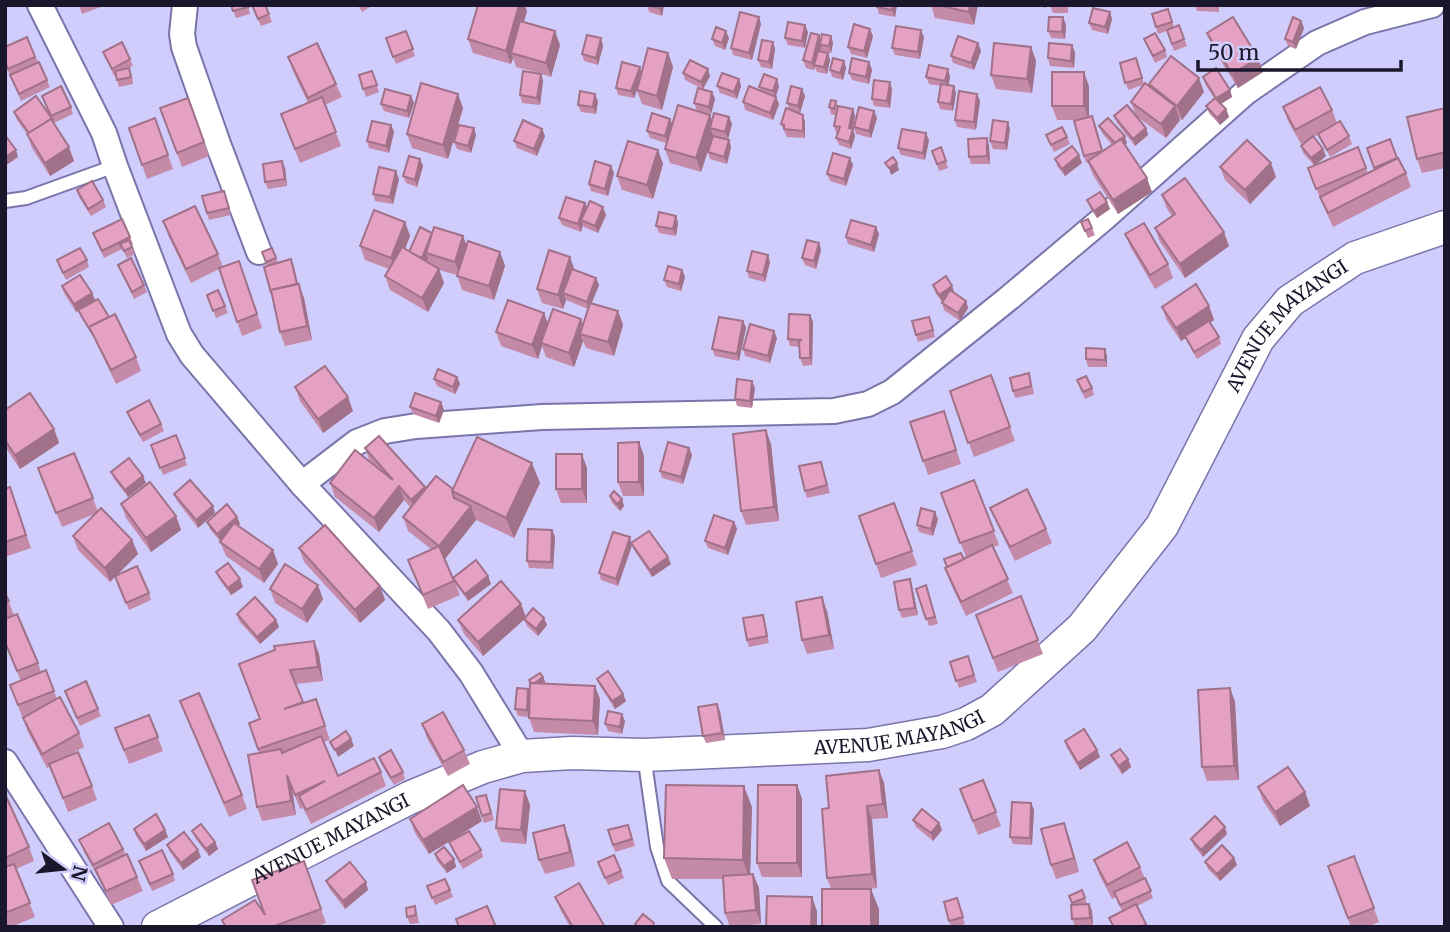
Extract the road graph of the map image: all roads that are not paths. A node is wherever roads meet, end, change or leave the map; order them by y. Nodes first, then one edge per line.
1 (40, 5) edge
2 (185, 5) edge
3 (1432, 5) edge
4 (115, 166) junction
5 (5, 201) edge
6 (1445, 227) edge
7 (259, 252) edge
8 (302, 484) junction
9 (644, 755) junction
10 (522, 756) junction
11 (5, 762) edge
12 (111, 927) edge
13 (158, 927) edge
14 (716, 927) edge

1 - 4 street
2 - 7 street
3 - 8 street
4 - 5 lane
4 - 8 street
6 - 9 street, AVENUE MAYANGI
8 - 10 street
9 - 10 street, AVENUE MAYANGI
9 - 14 lane
10 - 13 street, AVENUE MAYANGI
11 - 12 street

